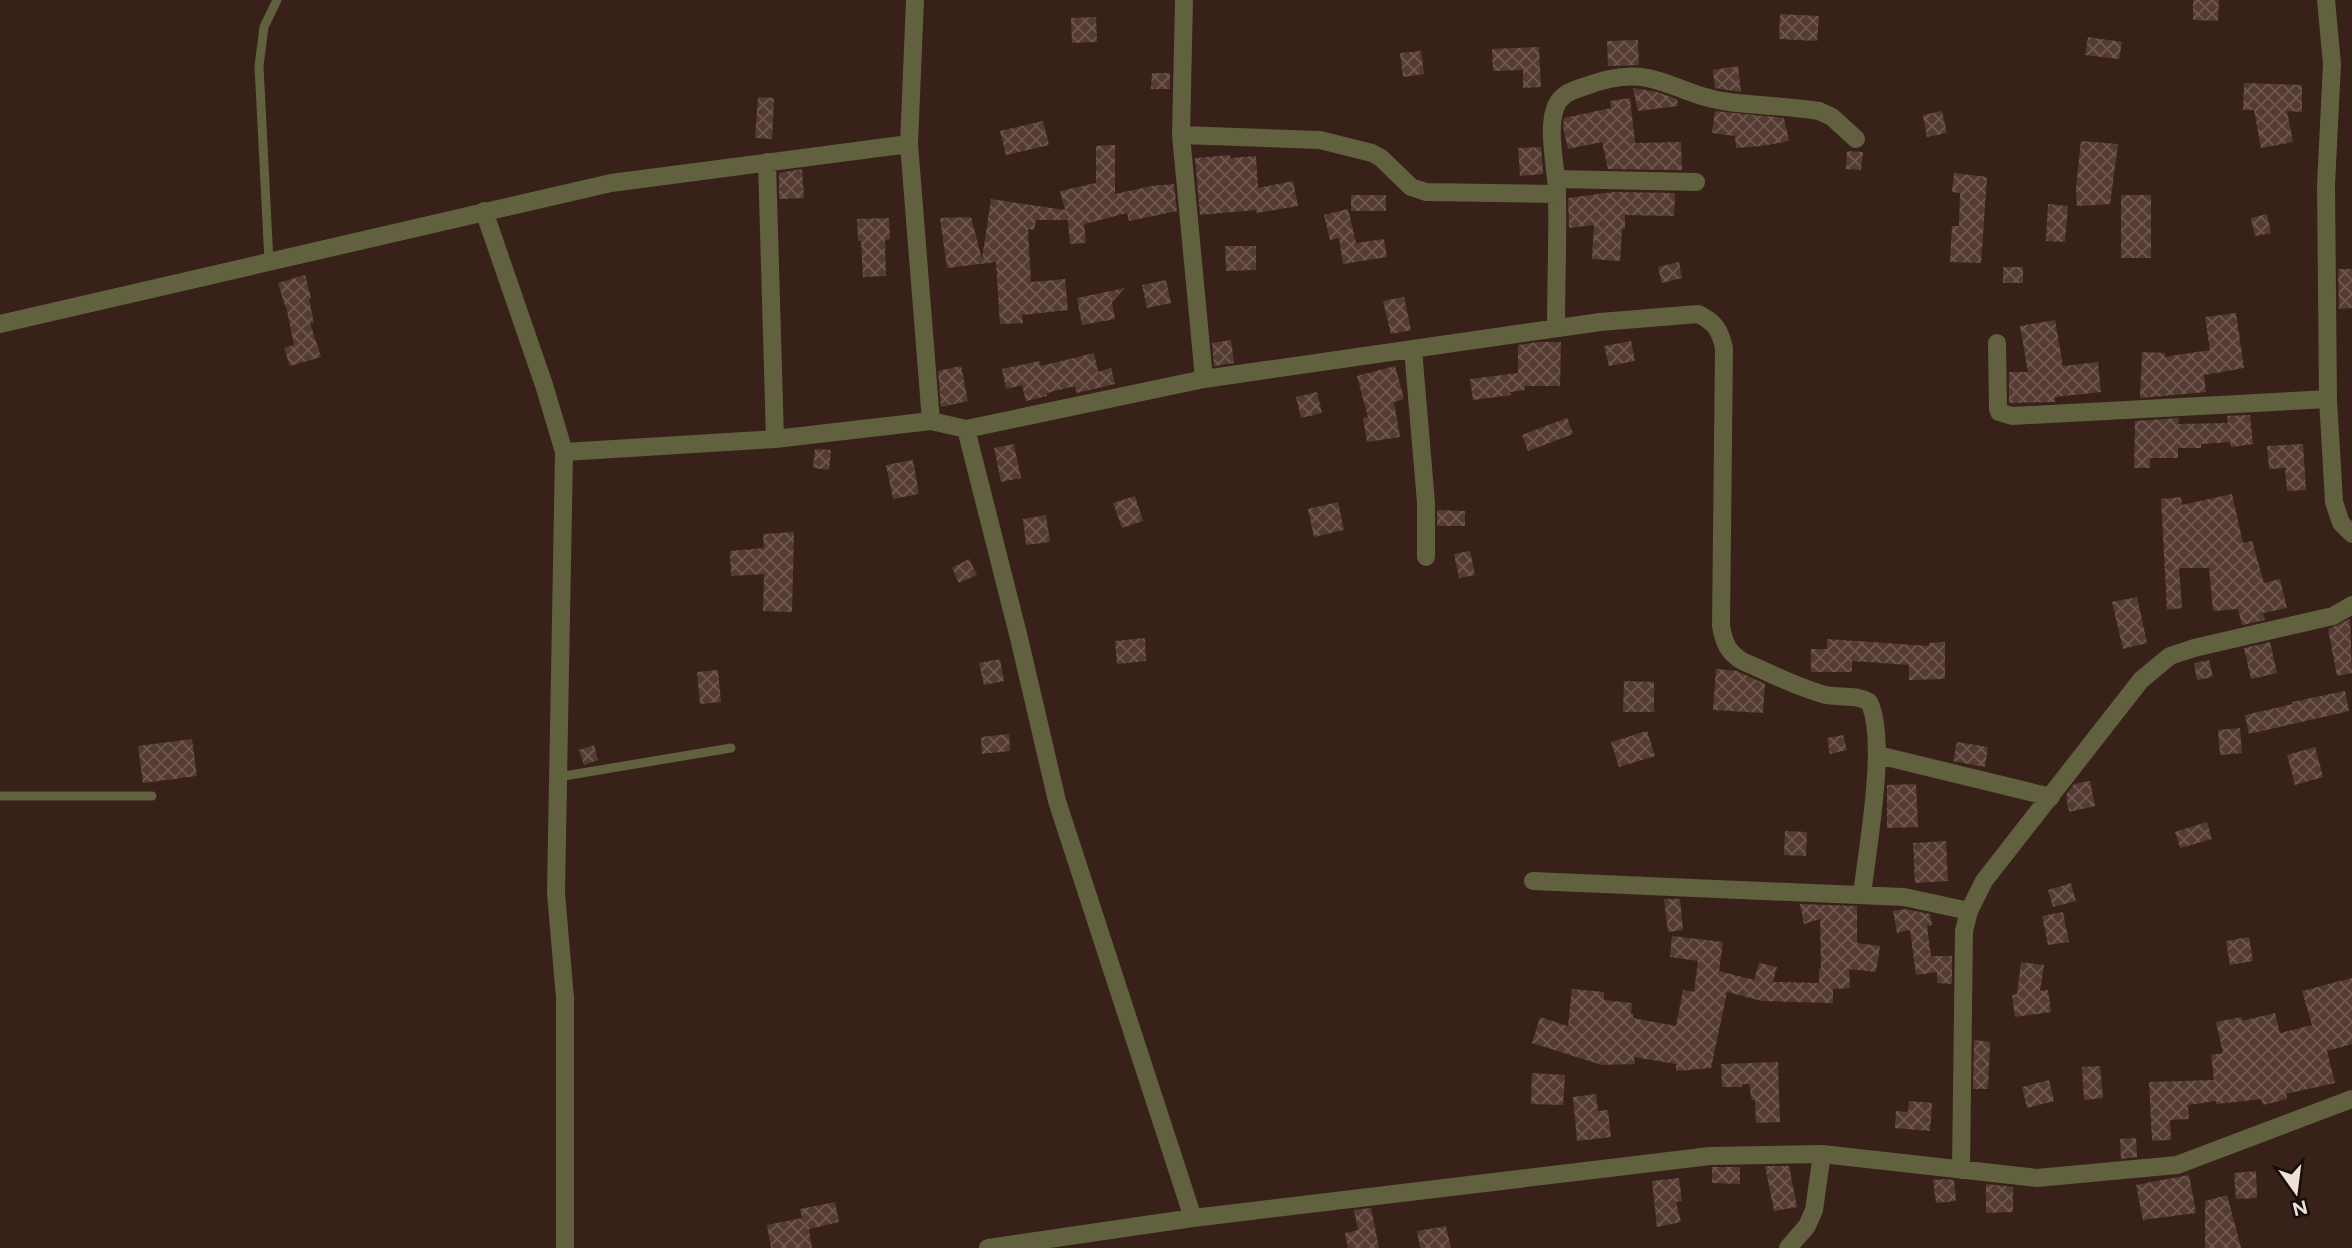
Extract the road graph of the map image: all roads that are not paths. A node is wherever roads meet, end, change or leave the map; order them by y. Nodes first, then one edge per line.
1 (278, 0) edge
2 (915, 0) edge
3 (1184, 0) edge
4 (2326, 0) edge
5 (1181, 135) junction
6 (1856, 139) dead end
7 (909, 144) junction
8 (767, 162) junction
9 (1696, 182) dead end
10 (1557, 186) junction
11 (484, 211) junction
12 (269, 262) junction
13 (0, 324) edge
14 (1556, 328) junction
15 (1997, 343) dead end
16 (1413, 349) junction
17 (1203, 379) junction
18 (2328, 399) junction
19 (931, 421) junction
20 (966, 429) junction
21 (775, 439) junction
22 (564, 452) junction
23 (2352, 535) edge
24 (1426, 557) dead end
25 (2352, 605) edge
26 (731, 748) dead end
27 (1878, 755) junction
28 (558, 777) junction
29 (0, 796) edge
30 (152, 796) dead end
31 (2051, 797) junction
32 (1533, 881) dead end
33 (1862, 895) junction
34 (1969, 911) junction
35 (2352, 1099) edge
36 (1822, 1154) junction
37 (1961, 1170) junction
38 (1193, 1218) junction
39 (565, 1248) edge
40 (988, 1248) edge
41 (1788, 1248) edge

1 - 12 lane
2 - 7 street
3 - 5 street
4 - 18 street
5 - 10 street
5 - 17 street
6 - 10 street
7 - 8 street
7 - 19 street
8 - 11 street
8 - 21 street
9 - 10 street
10 - 14 street
11 - 12 street
11 - 22 street
12 - 13 street
14 - 16 street
14 - 27 street
15 - 18 street
16 - 17 street
16 - 24 street
17 - 20 street
18 - 23 street
19 - 20 street
19 - 21 street
20 - 38 street
21 - 22 street
22 - 28 street
25 - 31 street
26 - 28 lane
27 - 31 street
27 - 33 street
28 - 39 street
29 - 30 lane
31 - 34 street
32 - 33 street
33 - 34 street
34 - 37 street
35 - 37 street
36 - 37 street
36 - 38 street
36 - 41 street
38 - 40 street

